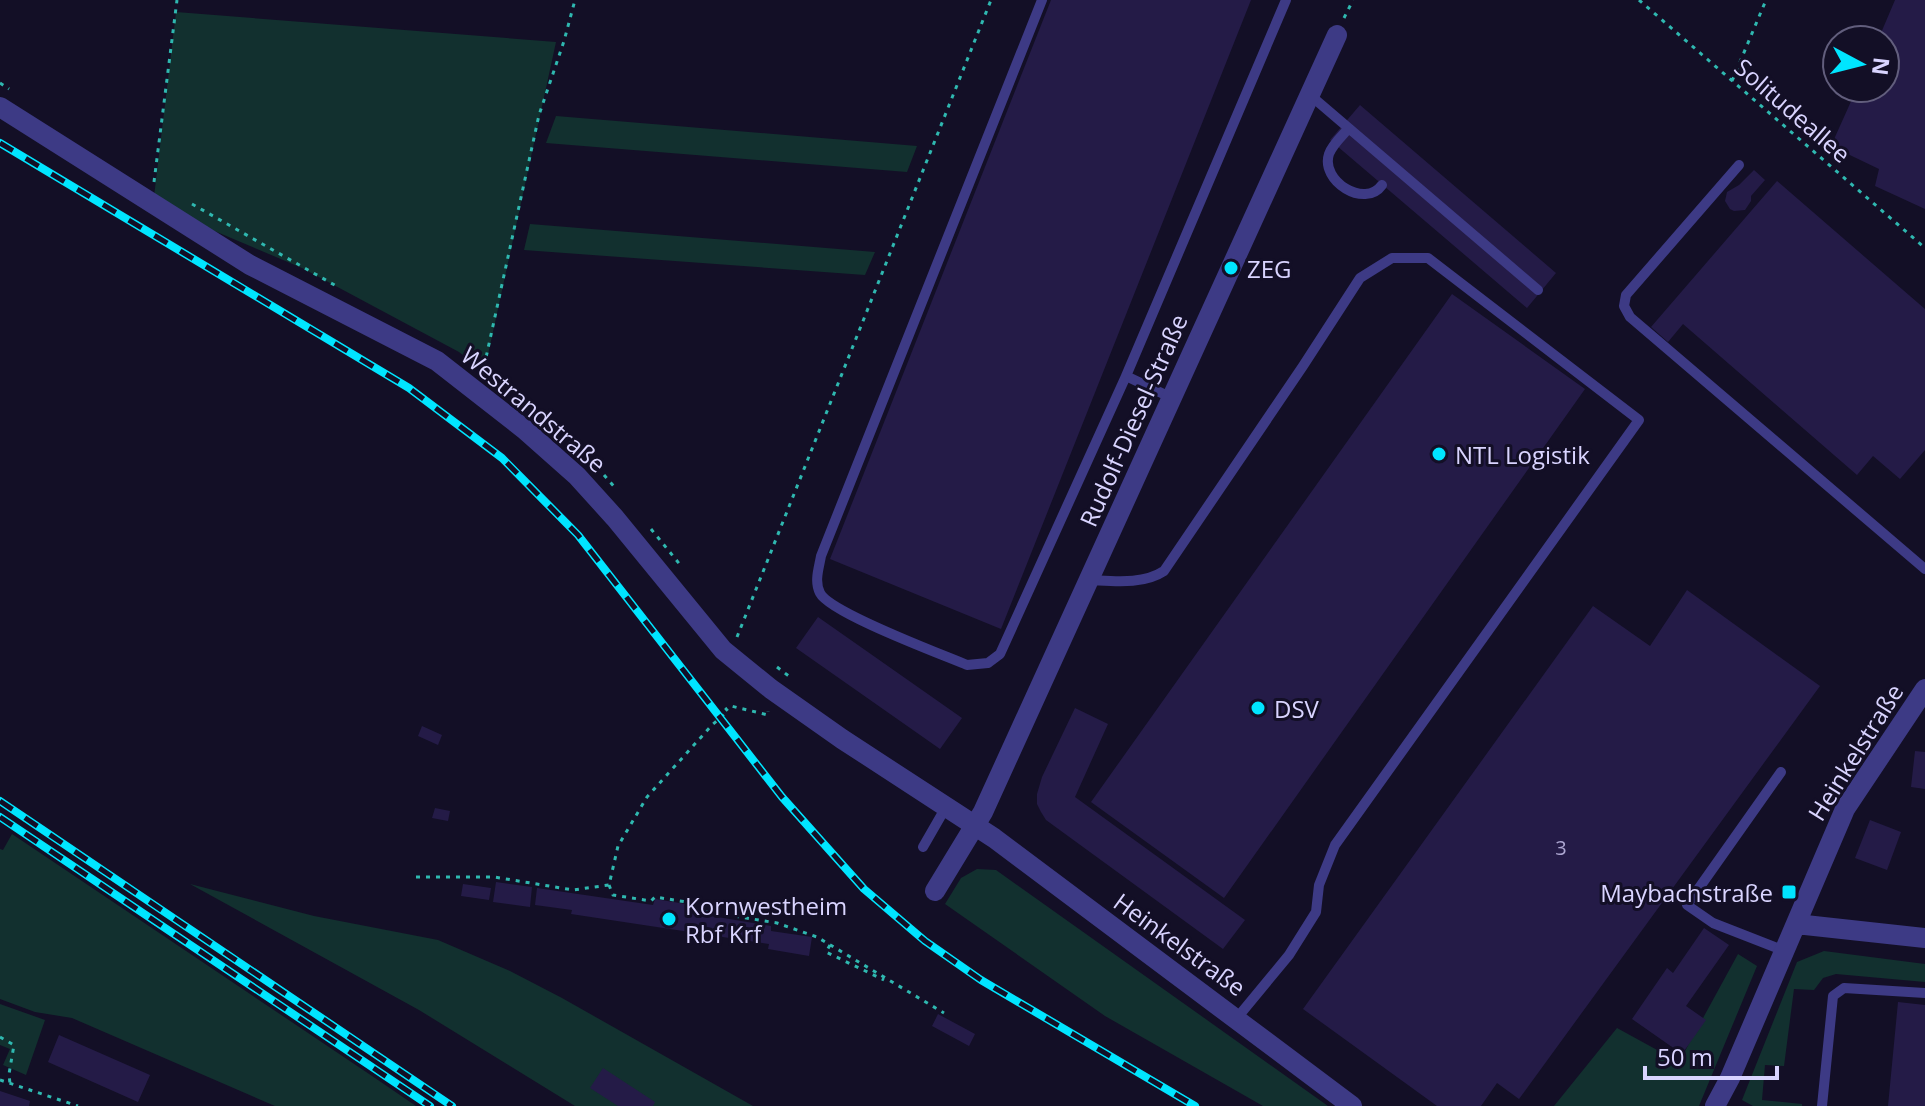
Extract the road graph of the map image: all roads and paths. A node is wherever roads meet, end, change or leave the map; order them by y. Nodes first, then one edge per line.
1 (177, 0) edge
2 (575, 0) edge
3 (991, 0) edge
4 (1042, 0) edge
5 (1286, 0) edge
6 (1639, 0) edge
7 (1766, 0) edge
8 (1337, 35) dead end
9 (1732, 81) junction
10 (1310, 95) junction
11 (0, 107) edge
12 (1348, 129) junction
13 (1739, 165) dead end
14 (1382, 185) dead end
15 (153, 205) junction
16 (1925, 248) edge
17 (1538, 290) dead end
18 (1126, 376) junction
19 (474, 389) junction
20 (1172, 398) junction
21 (1925, 569) edge
22 (1089, 580) junction
23 (737, 637) dead end
24 (1925, 689) edge
25 (781, 696) junction
26 (1781, 772) dead end
27 (947, 807) junction
28 (976, 825) junction
29 (923, 847) dead end
30 (416, 877) dead end
31 (609, 885) junction
32 (935, 891) dead end
33 (1796, 924) junction
34 (1925, 938) edge
35 (830, 945) junction
36 (1785, 951) junction
37 (889, 982) dead end
38 (1925, 993) edge
39 (944, 1013) dead end
40 (1237, 1018) junction
41 (0, 1037) edge
42 (0, 1080) edge
43 (10, 1084) junction
44 (1718, 1104) edge
45 (78, 1106) edge
46 (1352, 1106) edge
47 (1822, 1106) edge

1 - 15 path
2 - 19 path
3 - 23 path
4 - 18 lane
5 - 18 lane
6 - 9 path, Solitudeallee
7 - 9 path
8 - 10 street, Rudolf-Diesel-Straße
9 - 16 path, Solitudeallee
10 - 12 lane
10 - 20 street, Rudolf-Diesel-Straße
11 - 15 street, Westrandstraße
12 - 14 lane
12 - 17 lane
13 - 21 lane
15 - 19 street, Westrandstraße
18 - 20 lane
19 - 25 street, Westrandstraße
20 - 22 street, Rudolf-Diesel-Straße
22 - 28 street, Rudolf-Diesel-Straße
22 - 40 lane
24 - 33 street, Heinkelstraße
25 - 27 street, Westrandstraße
25 - 31 path
26 - 36 lane
27 - 28 street, Westrandstraße
27 - 29 lane
28 - 32 street, Rudolf-Diesel-Straße
28 - 40 street, Heinkelstraße
30 - 31 path
31 - 35 path
33 - 34 street
33 - 36 street, Heinkelstraße
35 - 37 path
35 - 39 path
36 - 44 street, Heinkelstraße
38 - 47 lane
40 - 46 street, Heinkelstraße
41 - 43 path
42 - 43 path
43 - 45 path

